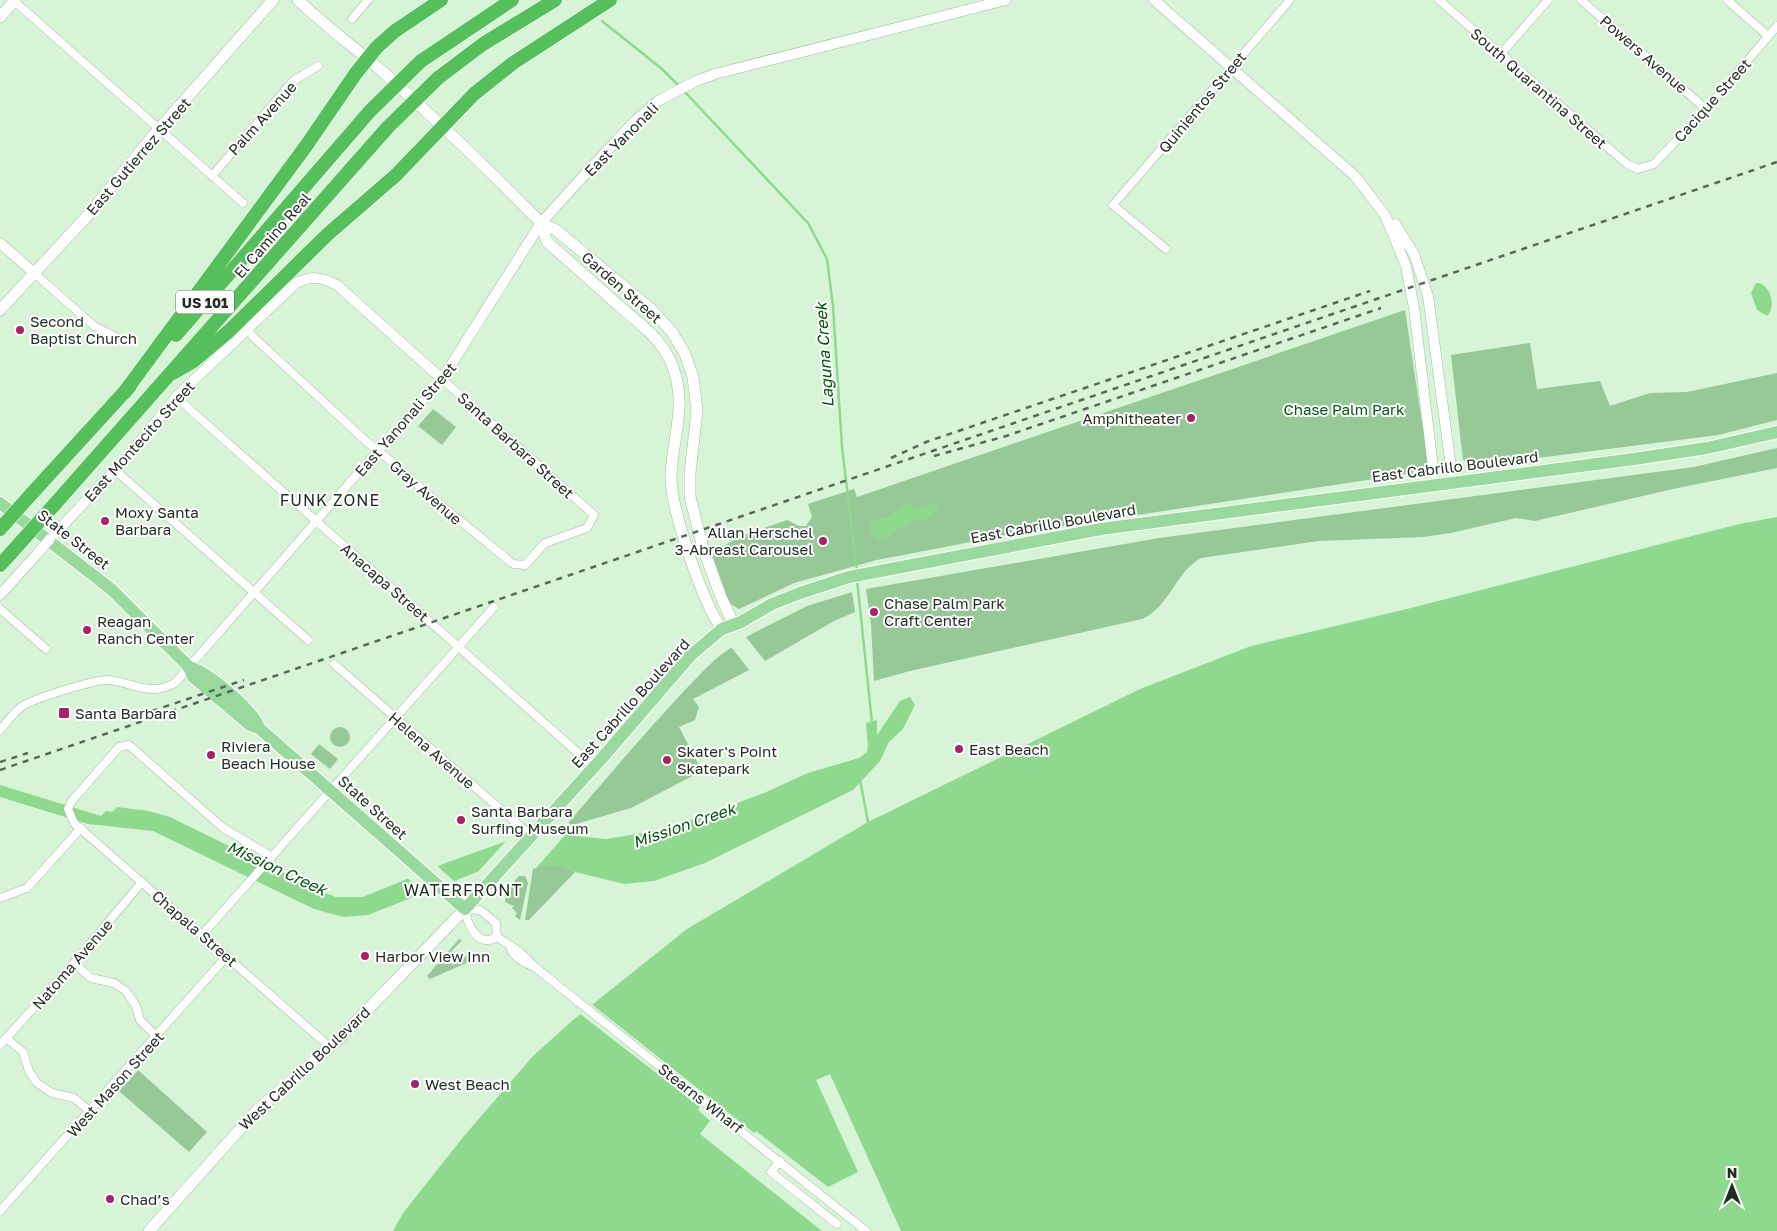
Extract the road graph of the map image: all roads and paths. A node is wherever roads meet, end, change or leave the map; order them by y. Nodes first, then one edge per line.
1 (14, 0) edge
2 (273, 0) edge
3 (298, 0) edge
4 (368, 0) edge
5 (440, 0) edge
6 (512, 0) edge
7 (555, 0) edge
8 (610, 0) edge
9 (1006, 0) edge
10 (1154, 0) edge
11 (1290, 0) edge
12 (1439, 0) edge
13 (1548, 0) edge
14 (1581, 0) edge
15 (1727, 0) edge
16 (0, 17) edge
17 (352, 19) dead end
18 (1777, 26) edge
19 (1768, 36) junction
20 (1500, 55) junction
21 (368, 59) junction
22 (318, 66) dead end
23 (1230, 68) junction
24 (1706, 109) junction
25 (444, 127) junction
26 (159, 130) junction
27 (1643, 170) joint
28 (212, 176) junction
29 (243, 203) dead end
30 (1385, 215) junction
31 (541, 223) junction
32 (0, 243) edge
33 (1166, 249) dead end
34 (33, 272) junction
35 (295, 284) joint
36 (0, 310) edge
37 (246, 330) junction
38 (116, 337) dead end
39 (173, 373) junction
40 (442, 379) junction
41 (124, 393) junction
42 (176, 397) junction
43 (1777, 432) edge
44 (378, 451) junction
45 (115, 470) junction
46 (1453, 482) junction
47 (1435, 484) junction
48 (0, 503) edge
49 (316, 522) junction
50 (0, 529) edge
51 (0, 565) edge
52 (522, 566) joint
53 (253, 592) junction
54 (0, 595) edge
55 (494, 607) dead end
56 (0, 609) edge
57 (734, 625) junction
58 (722, 629) junction
59 (308, 640) dead end
60 (459, 647) junction
61 (46, 649) dead end
62 (334, 664) dead end
63 (189, 667) junction
64 (395, 718) junction
65 (0, 730) edge
66 (594, 767) junction
67 (330, 790) junction
68 (77, 825) junction
69 (530, 837) junction
70 (272, 857) junction
71 (142, 882) junction
72 (0, 898) edge
73 (464, 909) junction
74 (202, 935) junction
75 (497, 937) junction
76 (228, 956) junction
77 (74, 963) junction
78 (157, 1037) junction
79 (6, 1038) junction
80 (0, 1045) edge
81 (330, 1047) junction
82 (91, 1112) junction
83 (780, 1161) junction
84 (0, 1212) edge
85 (837, 1224) dead end
86 (149, 1231) edge
87 (865, 1231) edge

1 - 16 main road
1 - 26 street
2 - 26 main road, East Gutierrez Street
3 - 21 main road, Garden Street
4 - 17 street
5 - 21 highway
6 - 41 highway, El Camino Real / US 101, bridge
7 - 39 highway, El Camino Real / US 101, bridge
8 - 25 highway
9 - 31 street, East Yanonali
10 - 23 street
11 - 23 street, Quinientos Street
12 - 20 street, South Quarantina Street
13 - 20 street
14 - 24 street, Powers Avenue
15 - 19 street
18 - 19 street, Cacique Street
19 - 24 street, Cacique Street
20 - 27 street, South Quarantina Street
21 - 25 main road, Garden Street
21 - 41 highway
22 - 28 street, Palm Avenue
23 - 30 street
23 - 33 street, Quinientos Street
24 - 27 street, Cacique Street
25 - 31 main road, Garden Street
25 - 39 highway
26 - 28 street
26 - 34 main road, East Gutierrez Street
28 - 29 street
30 - 46 street
30 - 47 street
31 - 40 street, East Yanonali Street
31 - 57 main road, Garden Street
31 - 58 main road, Garden Street
32 - 34 street
34 - 36 main road, East Gutierrez Street
34 - 38 street
35 - 37 street, East Montecito Street
35 - 40 street, Santa Barbara Street
37 - 42 street, East Montecito Street
37 - 44 street, Gray Avenue
39 - 51 highway, El Camino Real / US 101, bridge
40 - 44 street, East Yanonali Street
40 - 52 street, Santa Barbara Street
41 - 50 highway, El Camino Real / US 101, bridge
42 - 45 street, East Montecito Street
42 - 49 street, Anacapa Street
43 - 46 main road, East Cabrillo Boulevard
44 - 49 street, East Yanonali Street
44 - 52 street, Gray Avenue
45 - 53 street
45 - 54 street, East Montecito Street, bridge
46 - 47 main road, East Cabrillo Boulevard
47 - 57 main road, East Cabrillo Boulevard
48 - 63 main road, State Street
49 - 53 street, East Yanonali Street
49 - 60 street, Anacapa Street
53 - 59 street
53 - 63 street, East Yanonali Street
55 - 60 street
56 - 61 street
57 - 58 main road, East Cabrillo Boulevard
58 - 66 main road, East Cabrillo Boulevard
60 - 64 street
60 - 66 street, Anacapa Street
62 - 64 street, Helena Avenue
63 - 65 street, East Yanonali Street
63 - 67 main road, State Street
64 - 67 street
64 - 69 street, Helena Avenue
66 - 69 main road, East Cabrillo Boulevard
67 - 70 street
67 - 73 main road, State Street
68 - 70 street
68 - 71 street, Chapala Street
68 - 72 street
69 - 73 main road, East Cabrillo Boulevard
70 - 74 street
71 - 74 street, Chapala Street
71 - 77 street, Natoma Avenue
73 - 75 street, Stearns Wharf
73 - 75 street, Stearns Wharf
73 - 81 main road, West Cabrillo Boulevard
74 - 76 street, Chapala Street
75 - 83 street, Stearns Wharf
76 - 78 street, West Mason Street
76 - 81 street, Chapala Street
77 - 78 street
77 - 79 street, Natoma Avenue
78 - 82 street, West Mason Street
79 - 80 street, Natoma Avenue
79 - 82 street
81 - 86 main road, West Cabrillo Boulevard
82 - 84 street, West Mason Street
83 - 85 street
83 - 87 street, Stearns Wharf

